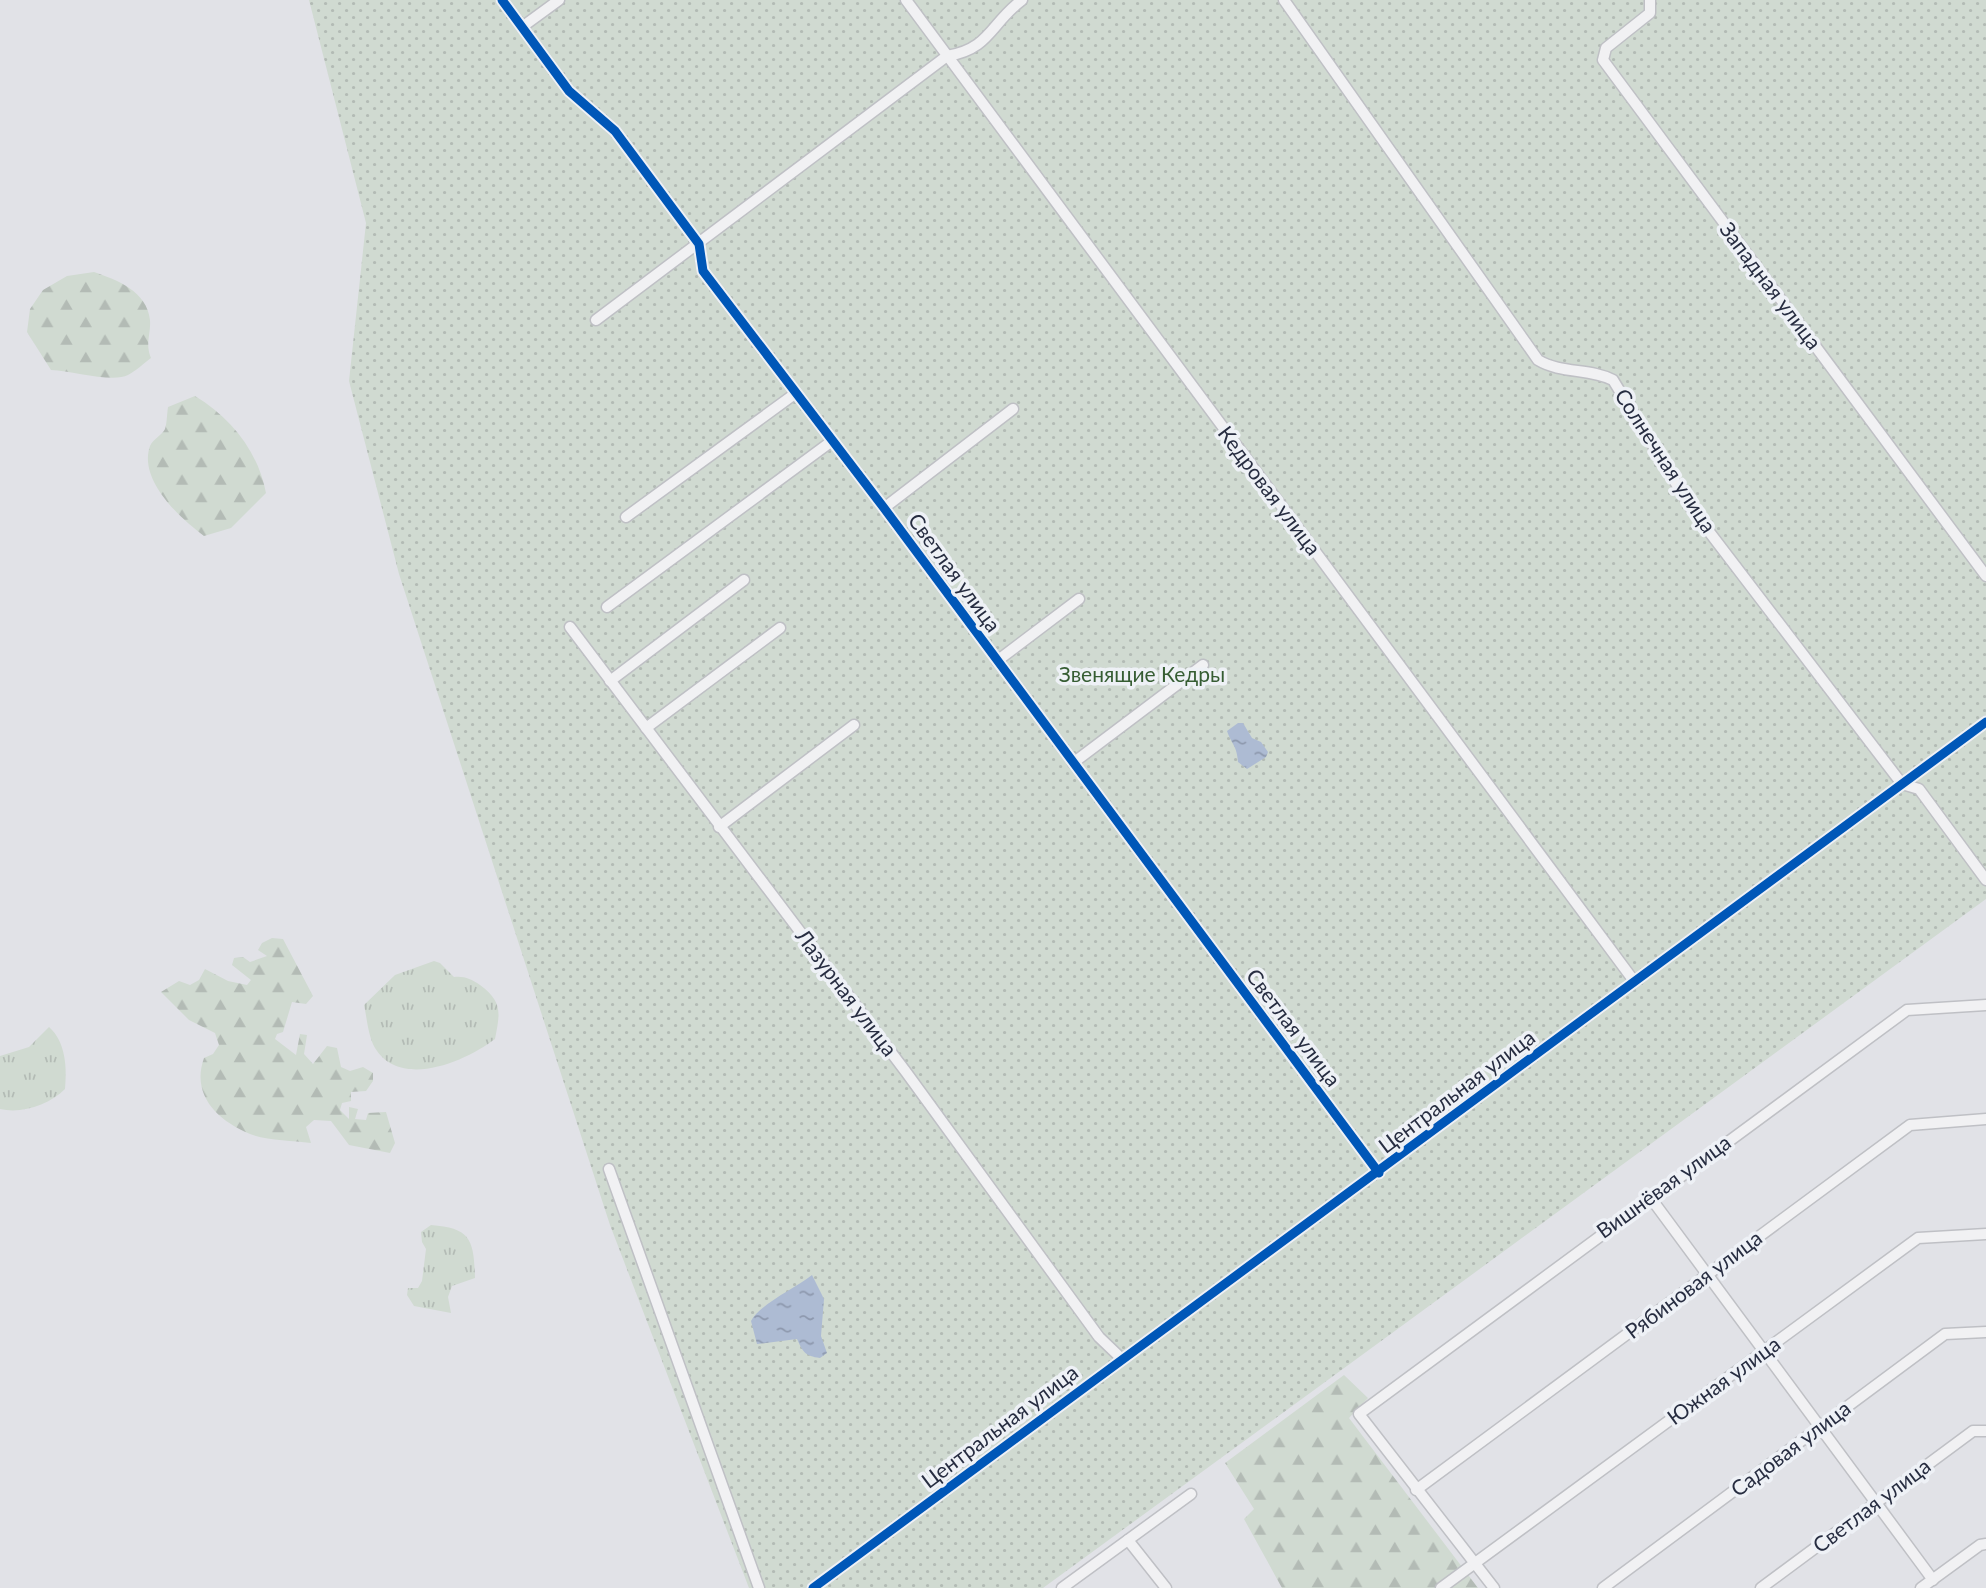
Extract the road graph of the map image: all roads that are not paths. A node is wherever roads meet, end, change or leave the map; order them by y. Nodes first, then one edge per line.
1 (502, 0) edge
2 (559, 0) edge
3 (906, 0) edge
4 (1022, 0) edge
5 (1284, 0) edge
6 (1650, 0) edge
7 (522, 27) junction
8 (947, 56) junction
9 (699, 244) junction
10 (596, 320) dead end
11 (796, 393) junction
12 (1013, 409) dead end
13 (832, 440) junction
14 (884, 508) junction
15 (626, 517) dead end
16 (1986, 576) edge
17 (744, 580) dead end
18 (1079, 599) dead end
19 (607, 607) dead end
20 (570, 627) dead end
21 (780, 628) dead end
22 (997, 661) junction
23 (1203, 666) dead end
24 (610, 681) junction
25 (1986, 722) edge
26 (854, 725) dead end
27 (646, 728) junction
28 (1073, 763) junction
29 (1902, 784) junction
30 (719, 827) junction
31 (1986, 880) edge
32 (1634, 981) junction
33 (1986, 1005) edge
34 (1986, 1119) edge
35 (608, 1169) dead end
36 (1379, 1172) junction
37 (1650, 1196) junction
38 (1986, 1234) edge
39 (1708, 1274) junction
40 (1986, 1332) edge
41 (1764, 1351) junction
42 (1122, 1359) junction
43 (1820, 1427) junction
44 (1986, 1431) edge
45 (1416, 1490) junction
46 (1191, 1494) dead end
47 (1876, 1503) junction
48 (1128, 1540) junction
49 (1986, 1544) edge
50 (1474, 1563) junction
51 (1933, 1580) junction
52 (759, 1588) edge
53 (813, 1588) edge
54 (1062, 1588) edge
55 (1166, 1588) edge
56 (1441, 1588) edge
57 (1494, 1588) edge
58 (1603, 1588) edge
59 (1761, 1588) edge
60 (1921, 1588) edge

1 - 7 street, Светлая улица
2 - 7 street
3 - 8 street, Кедровая улица
4 - 8 street
5 - 29 street, Солнечная улица
6 - 16 street, Западная улица
7 - 9 street, Светлая улица
8 - 9 street
8 - 32 street, Кедровая улица
9 - 10 street
9 - 11 street, Светлая улица
11 - 13 street, Светлая улица
11 - 15 street
12 - 14 street
13 - 14 street, Светлая улица
13 - 19 street
14 - 22 street, Светлая улица
17 - 24 street
18 - 22 street
20 - 24 street, Лазурная улица
21 - 27 street
22 - 28 street, Светлая улица
23 - 28 street
24 - 27 street, Лазурная улица
25 - 29 street, Центральная улица
26 - 30 street
27 - 30 street, Лазурная улица
28 - 36 street, Светлая улица
29 - 31 street, Солнечная улица
29 - 32 street, Центральная улица
30 - 42 street, Лазурная улица
32 - 36 street, Центральная улица
33 - 37 street, Вишнёвая улица
34 - 39 street, Рябиновая улица
35 - 52 street
36 - 42 street, Центральная улица
37 - 39 street
37 - 45 street, Вишнёвая улица
38 - 41 street, Южная улица
39 - 41 street
39 - 45 street, Рябиновая улица
40 - 43 street, Садовая улица
41 - 43 street
41 - 50 street, Южная улица
42 - 53 street, Центральная улица
43 - 47 street
43 - 58 street, Садовая улица
44 - 47 street, Светлая улица
45 - 50 street
46 - 48 street
47 - 51 street
47 - 59 street, Светлая улица
48 - 54 street
48 - 55 street
49 - 51 street
50 - 56 street, Южная улица
50 - 57 street
51 - 60 street

